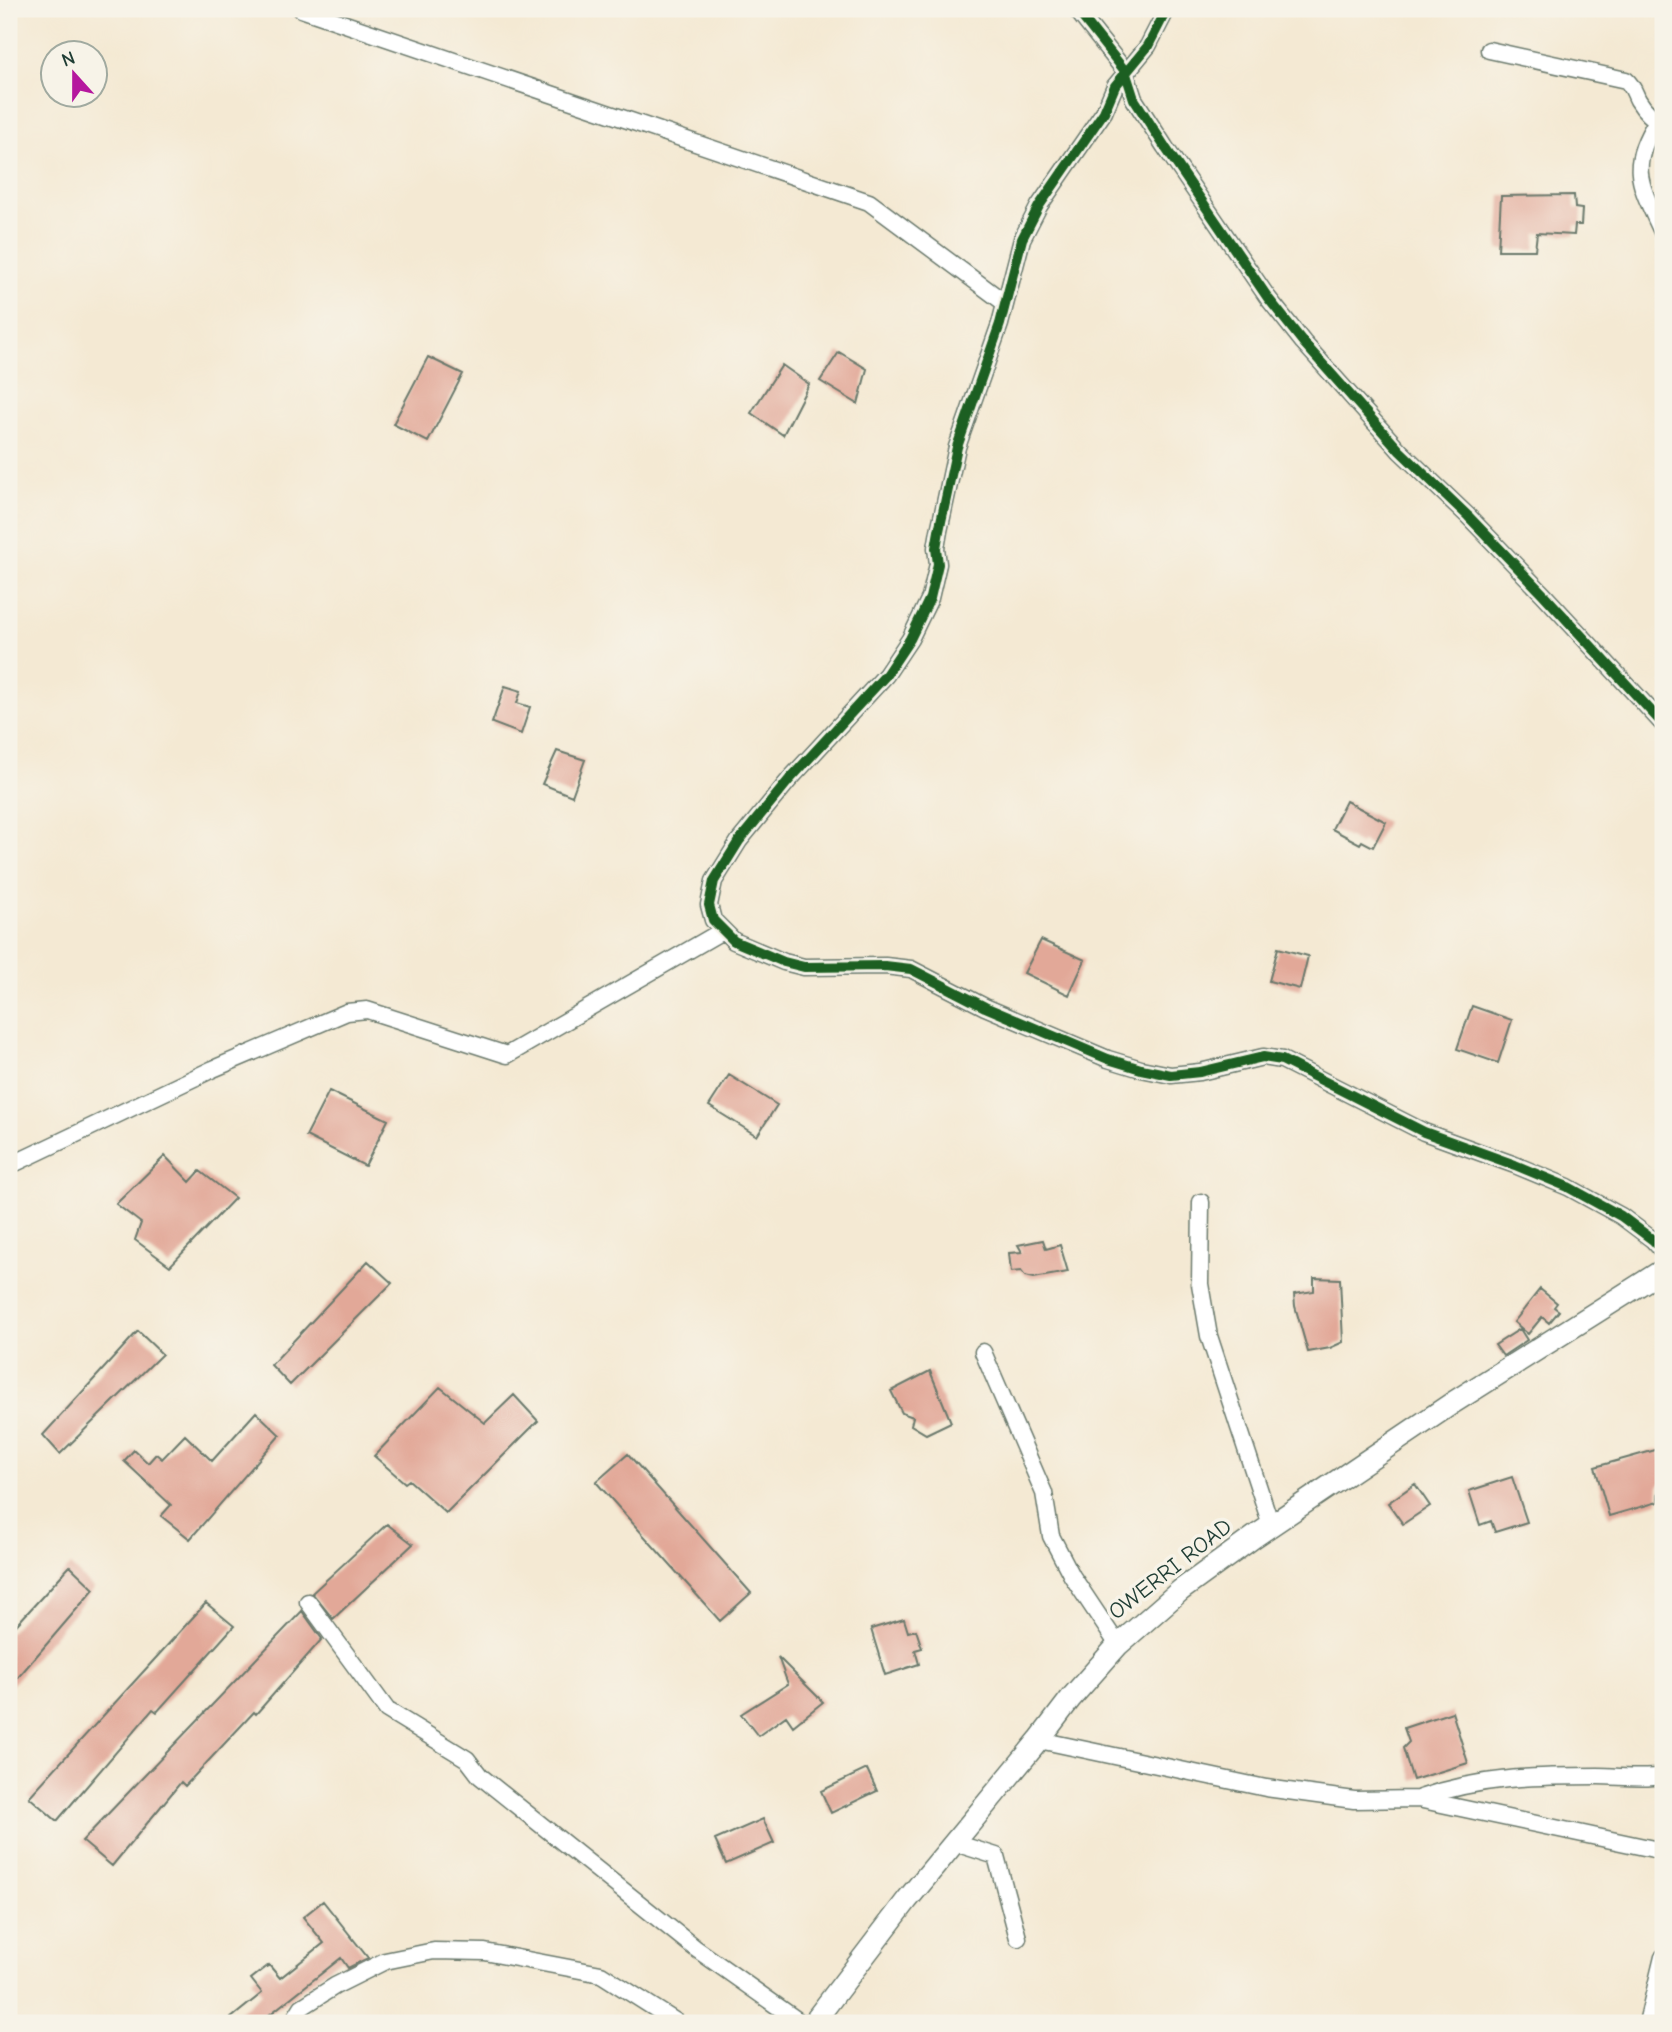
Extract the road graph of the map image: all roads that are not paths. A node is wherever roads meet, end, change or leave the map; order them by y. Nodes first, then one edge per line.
1 (301, 9) edge
2 (1076, 9) edge
3 (1169, 9) edge
4 (1489, 50) dead end
5 (1125, 71) junction
6 (1115, 86) junction
7 (1134, 99) junction
8 (1660, 122) edge
9 (1663, 234) edge
10 (1005, 303) junction
11 (1663, 724) edge
12 (722, 931) junction
13 (9, 1166) edge
14 (1201, 1202) dead end
15 (1663, 1251) edge
16 (1663, 1270) edge
17 (983, 1352) dead end
18 (1271, 1525) junction
19 (308, 1602) dead end
20 (1118, 1645) junction
21 (1039, 1740) junction
22 (1663, 1776) edge
23 (1418, 1799) junction
24 (955, 1843) junction
25 (1663, 1851) edge
26 (1018, 1938) dead end
27 (1663, 1957) edge
28 (292, 2023) edge
29 (678, 2023) edge
30 (801, 2023) edge
31 (813, 2023) edge
32 (1647, 2023) edge

1 - 10 street
2 - 5 street
3 - 5 street
4 - 8 street
5 - 6 street
5 - 7 street
6 - 7 street
6 - 10 street
7 - 11 street
8 - 9 street
10 - 12 street
12 - 13 street
12 - 15 street
14 - 18 street
16 - 18 main road, OWERRI ROAD
17 - 20 street
18 - 20 main road, OWERRI ROAD
19 - 30 street
20 - 21 main road, OWERRI ROAD
21 - 23 street
21 - 24 main road, OWERRI ROAD
22 - 23 street
23 - 25 street
24 - 26 street
24 - 31 main road, OWERRI ROAD
27 - 32 street
28 - 29 street

